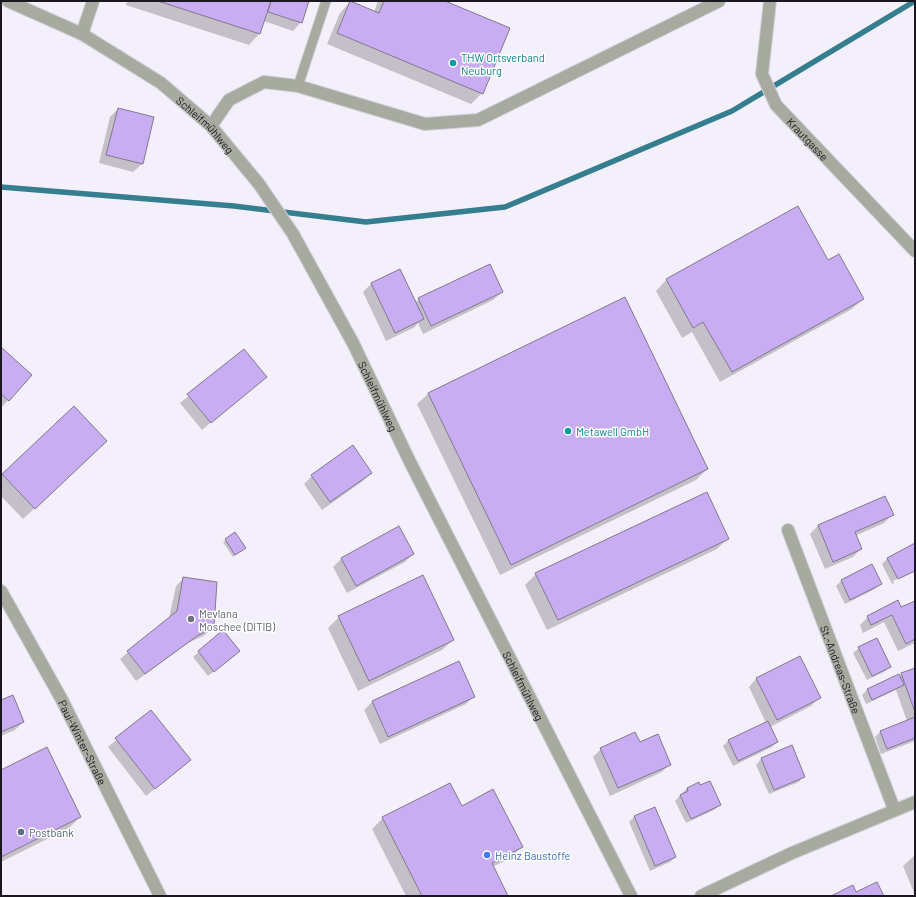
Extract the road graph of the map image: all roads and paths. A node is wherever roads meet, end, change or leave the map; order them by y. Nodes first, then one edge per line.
1 (8, 1) edge
2 (93, 1) edge
3 (326, 1) edge
4 (719, 1) edge
5 (770, 1) edge
6 (82, 34) junction
7 (298, 86) junction
8 (211, 126) junction
9 (915, 251) edge
10 (788, 530) dead end
11 (1, 591) edge
12 (915, 802) edge
13 (894, 809) junction
14 (160, 896) edge
15 (631, 896) edge
16 (702, 896) edge

1 - 6 street, Schleifmühlweg
2 - 6 street
3 - 7 lane
4 - 7 street
5 - 9 street, Krautgasse
6 - 8 street, Schleifmühlweg
7 - 8 street
8 - 15 street, Schleifmühlweg
10 - 13 street, St.-Andreas-Straße
11 - 14 street, Paul-Winter-Straße
12 - 13 street
13 - 16 street

